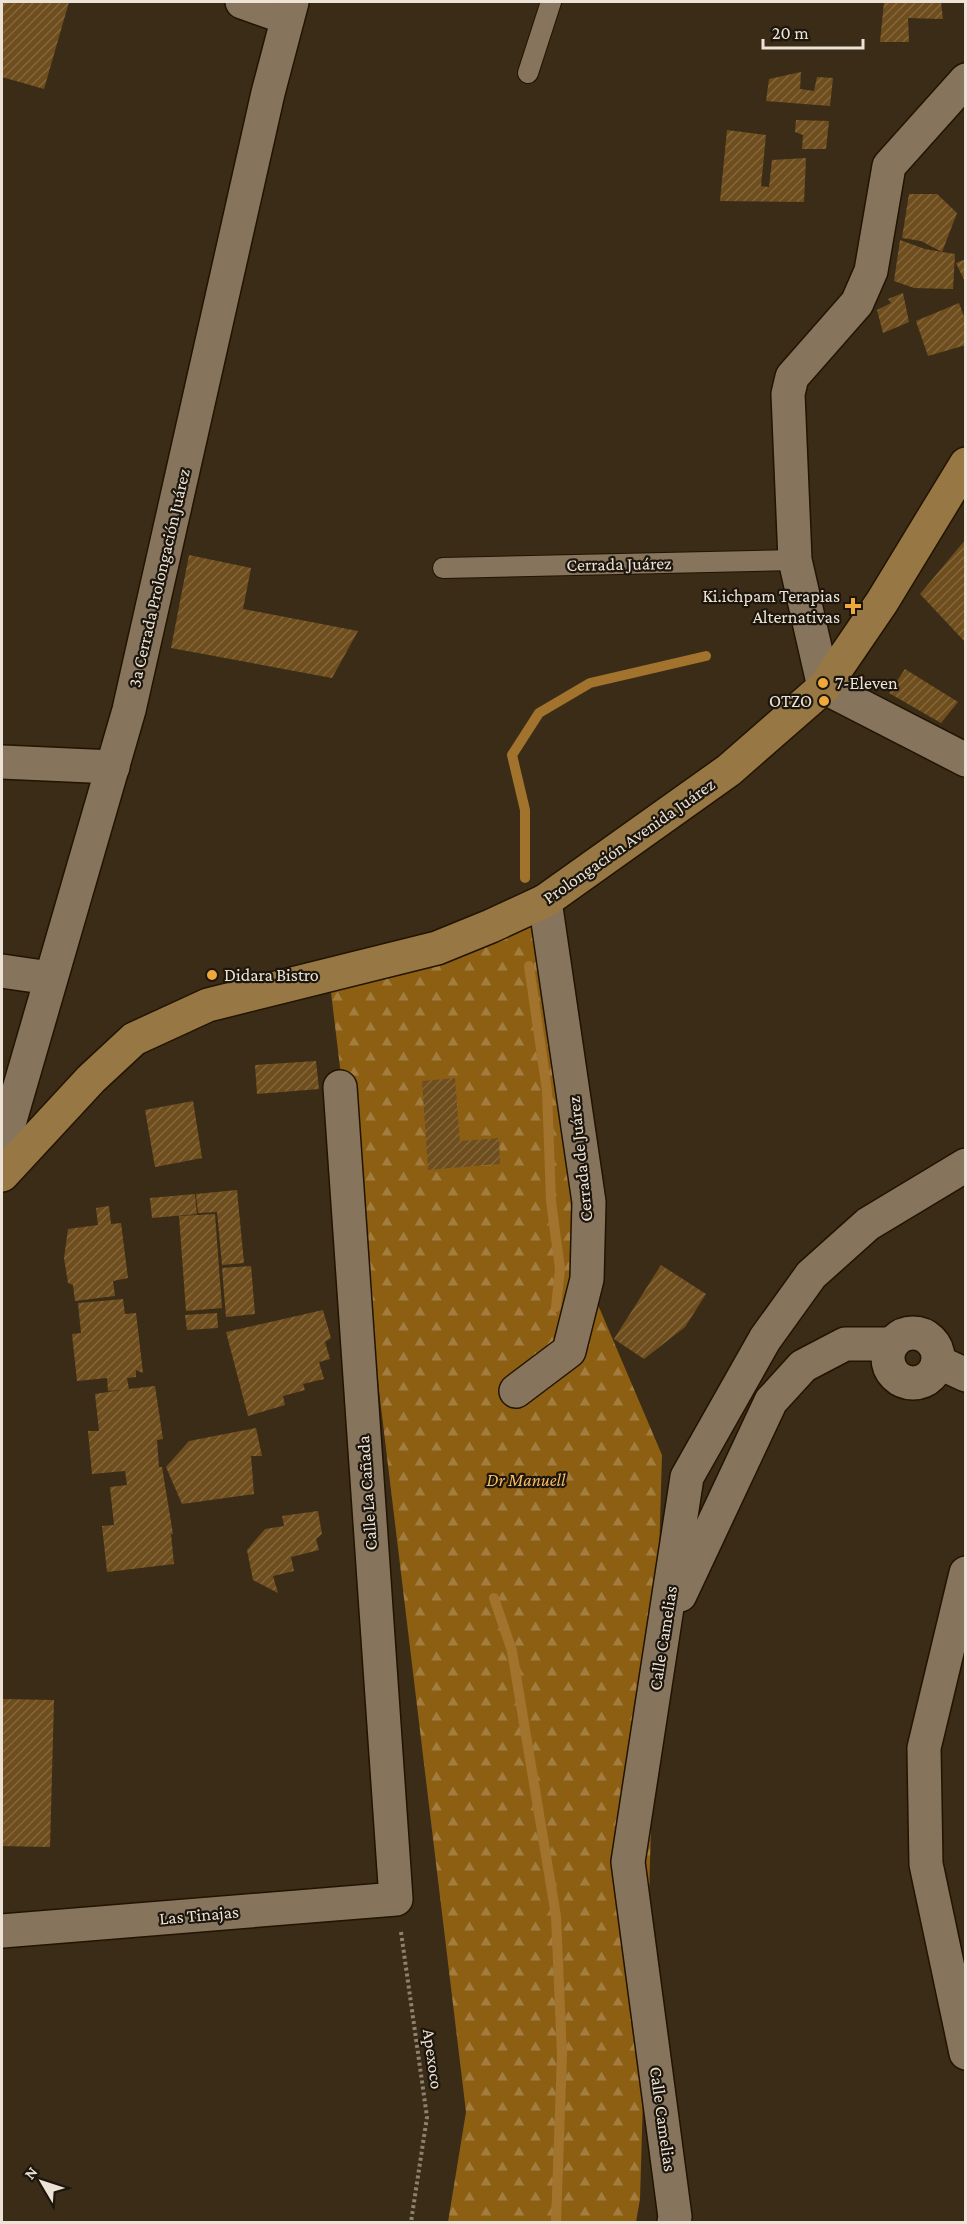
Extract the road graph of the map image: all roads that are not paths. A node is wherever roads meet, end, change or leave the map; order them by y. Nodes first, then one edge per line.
1 (242, 2) edge
2 (551, 2) edge
3 (289, 10) edge
4 (528, 73) dead end
5 (966, 80) edge
6 (966, 465) edge
7 (795, 560) junction
8 (443, 568) dead end
9 (824, 687) junction
10 (966, 760) edge
11 (2, 762) edge
12 (113, 766) junction
13 (545, 901) junction
14 (2, 971) edge
15 (50, 978) junction
16 (339, 1087) dead end
17 (4, 1137) edge
18 (966, 1166) edge
19 (2, 1174) edge
20 (952, 1368) edge
21 (516, 1391) dead end
22 (966, 1573) edge
23 (665, 1626) junction
24 (396, 1899) joint
25 (2, 1931) edge
26 (966, 2053) edge
27 (674, 2223) edge

1 - 3 street
2 - 4 lane
3 - 12 street, 3a Cerrada Prolongación Juárez
5 - 7 street
6 - 9 street, Prolongación Avenida Juárez
7 - 8 lane, Cerrada Juárez
7 - 9 street
9 - 10 street
9 - 13 street, Prolongación Avenida Juárez
11 - 12 street
12 - 15 street, 3a Cerrada Prolongación Juárez
13 - 19 street, Prolongación Avenida Juárez
13 - 21 street, Cerrada de Juárez
14 - 15 street
15 - 17 street, 3a Cerrada Prolongación Juárez
16 - 24 street, Calle La Cañada
18 - 23 street, Calle Camelias
20 - 23 street
22 - 26 street
23 - 27 street, Calle Camelias
24 - 25 street, Las Tinajas

